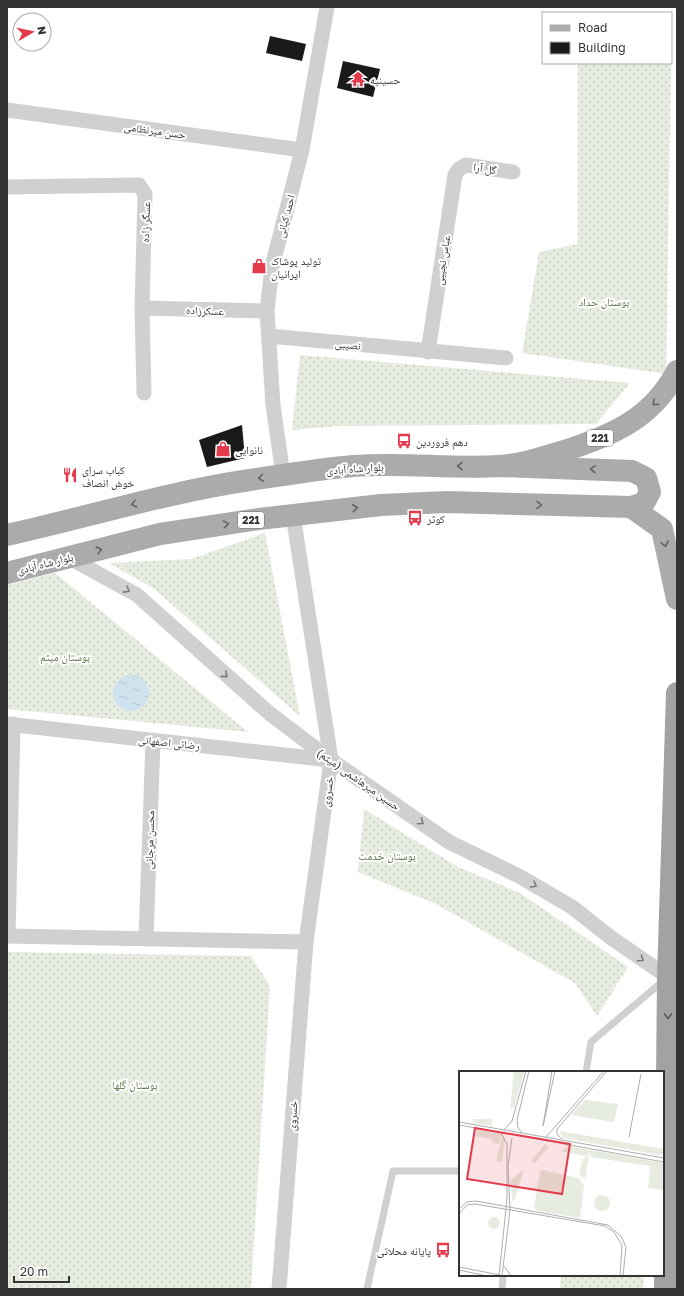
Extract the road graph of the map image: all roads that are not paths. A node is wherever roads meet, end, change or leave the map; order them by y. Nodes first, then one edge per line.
1 (327, 7) edge
2 (7, 110) edge
3 (302, 150) junction
4 (459, 169) joint
5 (512, 172) dead end
6 (7, 187) edge
7 (142, 308) junction
8 (267, 311) junction
9 (269, 336) junction
10 (428, 352) junction
11 (506, 358) dead end
12 (677, 371) edge
13 (144, 393) dead end
14 (500, 466) junction
15 (283, 475) junction
16 (631, 507) junction
17 (293, 515) junction
18 (8, 533) edge
19 (68, 557) junction
20 (7, 573) edge
21 (677, 599) edge
22 (677, 693) edge
23 (10, 724) edge
24 (153, 741) junction
25 (331, 760) junction
26 (7, 936) edge
27 (146, 939) junction
28 (306, 942) junction
29 (668, 978) junction
30 (586, 1071) edge
31 (459, 1171) edge
32 (664, 1256) edge
33 (503, 1276) edge
34 (279, 1289) edge
35 (368, 1289) edge
36 (502, 1289) edge
37 (665, 1289) edge

1 - 3 street, احمد کیانی
2 - 3 street, حسن میرنظامی
3 - 8 street, احمد کیانی
4 - 5 street, گل آرا
4 - 10 street, عباس نجیبی
6 - 7 street, عسگر زاده
7 - 8 street, عسکرزاده
7 - 13 street, عسگر زاده
8 - 9 street, احمد کیانی
9 - 10 street, نصیبی
9 - 15 street, احمد کیانی
10 - 11 street, نصیبی
12 -> 14 main road, بلوار شاه آبادی / 221
14 -> 15 main road, بلوار شاه آبادی / 221
16 -> 14 main road, 221
15 -> 18 main road, بلوار شاه آبادی / 221
17 -> 16 main road, بلوار شاه آبادی / 221
16 -> 21 main road
19 -> 17 main road, بلوار شاه آبادی / 221
17 - 25 street, خسروی
19 - 20 main road, بلوار شاه آبادی / 221
19 -> 25 street, حسین میرهاشمی (میثم)
22 - 29 highway
23 - 24 street, رضائی اصفهانی
23 - 26 street
24 - 25 street, رضائی اصفهانی
24 - 27 street, محسن مرجانی
25 - 28 street, خسروی
25 -> 29 street, حسین میرهاشمی (میثم)
26 - 27 street
27 - 28 street
28 - 34 street, خسروی
29 - 30 lane
29 -> 32 highway
31 - 35 lane
32 - 37 highway
33 - 36 lane

